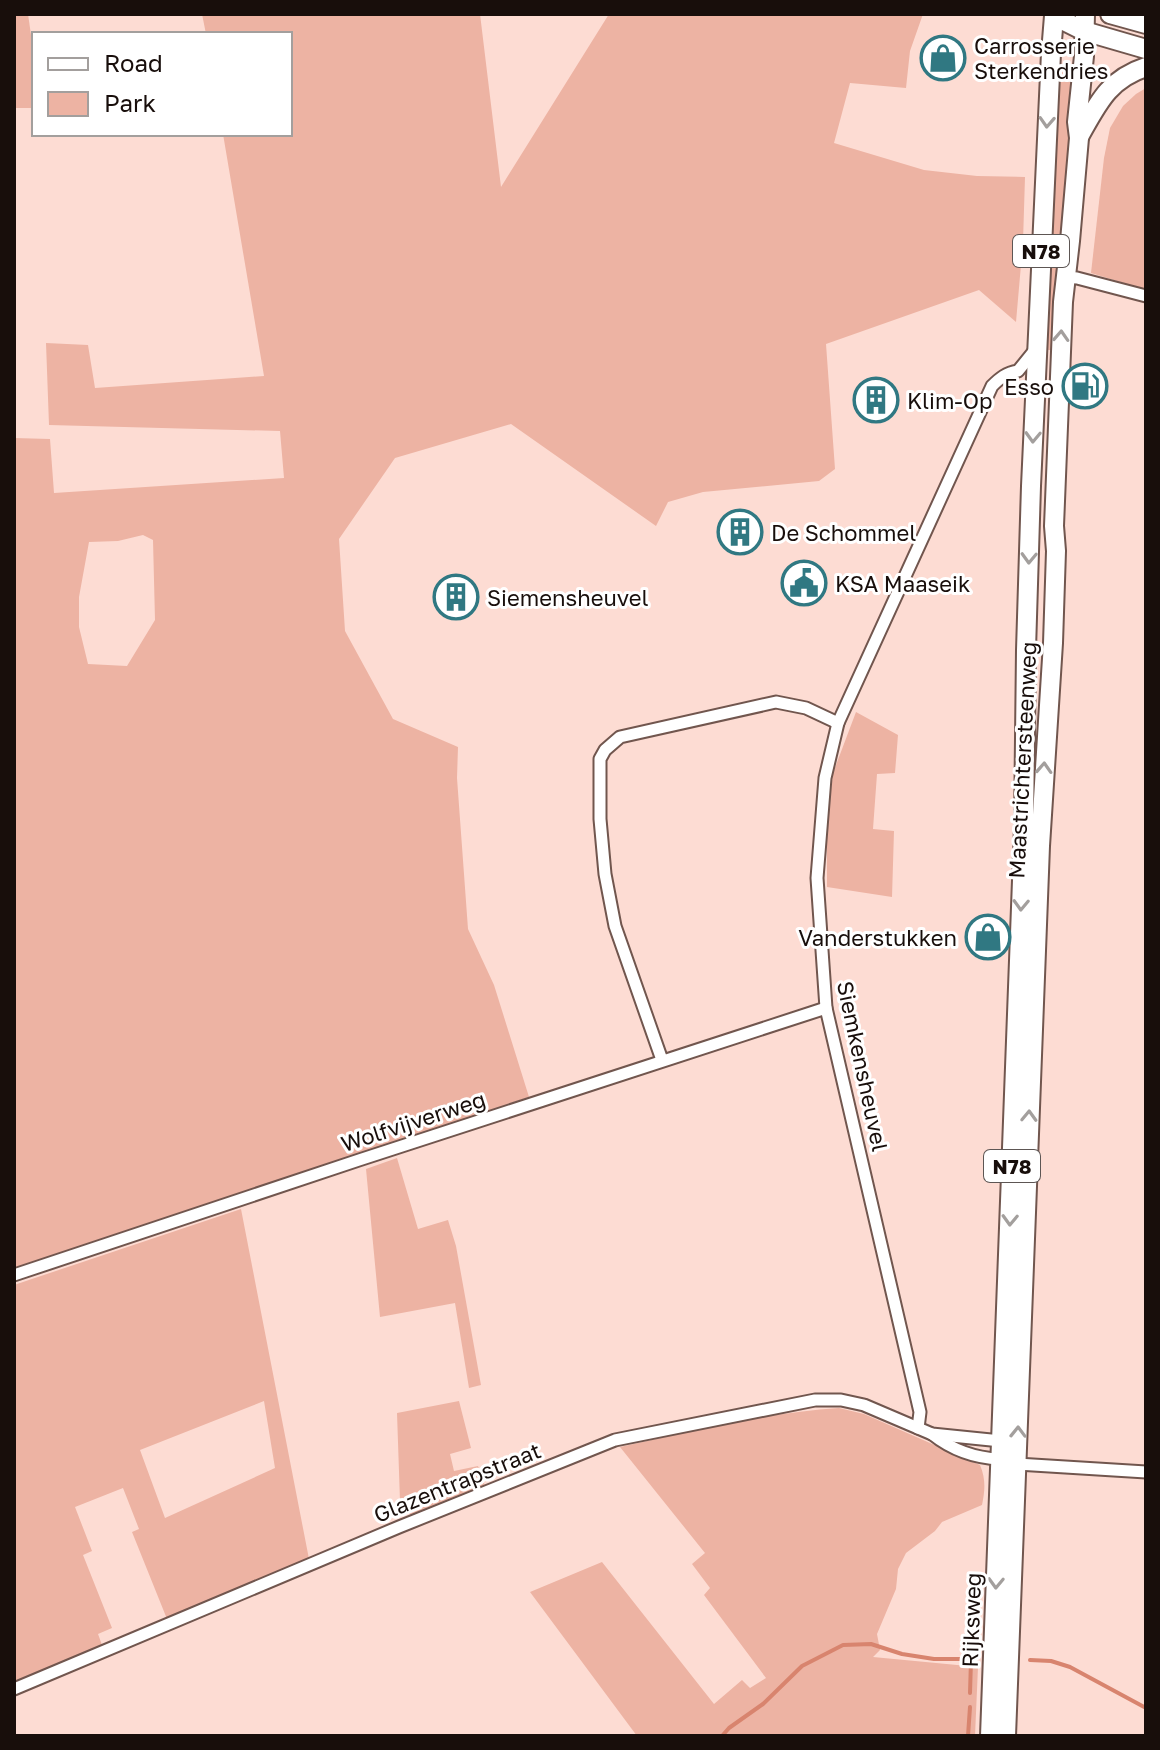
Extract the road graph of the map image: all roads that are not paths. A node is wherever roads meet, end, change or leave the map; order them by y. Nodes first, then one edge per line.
1 (1110, 14) edge
2 (1058, 15) edge
3 (1084, 23) edge
4 (1146, 24) edge
5 (1146, 49) edge
6 (1146, 67) edge
7 (1079, 138) junction
8 (1066, 277) junction
9 (1146, 296) edge
10 (1037, 348) junction
11 (1018, 371) junction
12 (1035, 386) junction
13 (1027, 630) junction
14 (1053, 643) junction
15 (838, 723) junction
16 (826, 1008) junction
17 (662, 1060) junction
18 (14, 1275) edge
19 (918, 1428) junction
20 (932, 1434) junction
21 (1006, 1454) junction
22 (1146, 1472) edge
23 (1007, 1507) junction
24 (14, 1689) edge
25 (990, 1736) edge
26 (1006, 1736) edge

1 - 4 main road
2 - 3 main road, N78
2 -> 10 main road, Maastrichtersteenweg / N78
3 - 5 main road, N78
3 - 7 main road, Maastrichtersteenweg / N78
6 - 7 main road
7 - 8 main road, Maastrichtersteenweg / N78
8 - 9 street
14 -> 8 main road, Maastrichtersteenweg / N78
10 - 11 street, Siemkensheuvel
10 - 12 main road, Maastrichtersteenweg / N78
11 - 12 street
11 - 15 street, Siemkensheuvel
12 -> 13 main road, Maastrichtersteenweg / N78
13 - 14 main road
13 -> 21 main road, Maastrichtersteenweg / N78
21 -> 14 main road, Maastrichtersteenweg / N78
15 - 16 street, Siemkensheuvel
15 - 17 street
16 - 17 street, Wolfvijverweg
16 - 19 street, Siemkensheuvel
17 - 18 street, Wolfvijverweg
19 - 20 street, Glazentrapstraat
19 - 24 street, Glazentrapstraat
20 - 21 street, Glazentrapstraat
20 - 21 street, Glazentrapstraat
21 - 22 street
21 - 23 main road, Maastrichtersteenweg / N78
23 -> 25 main road, Rijksweg / N78
23 - 26 main road, Rijksweg / N78

